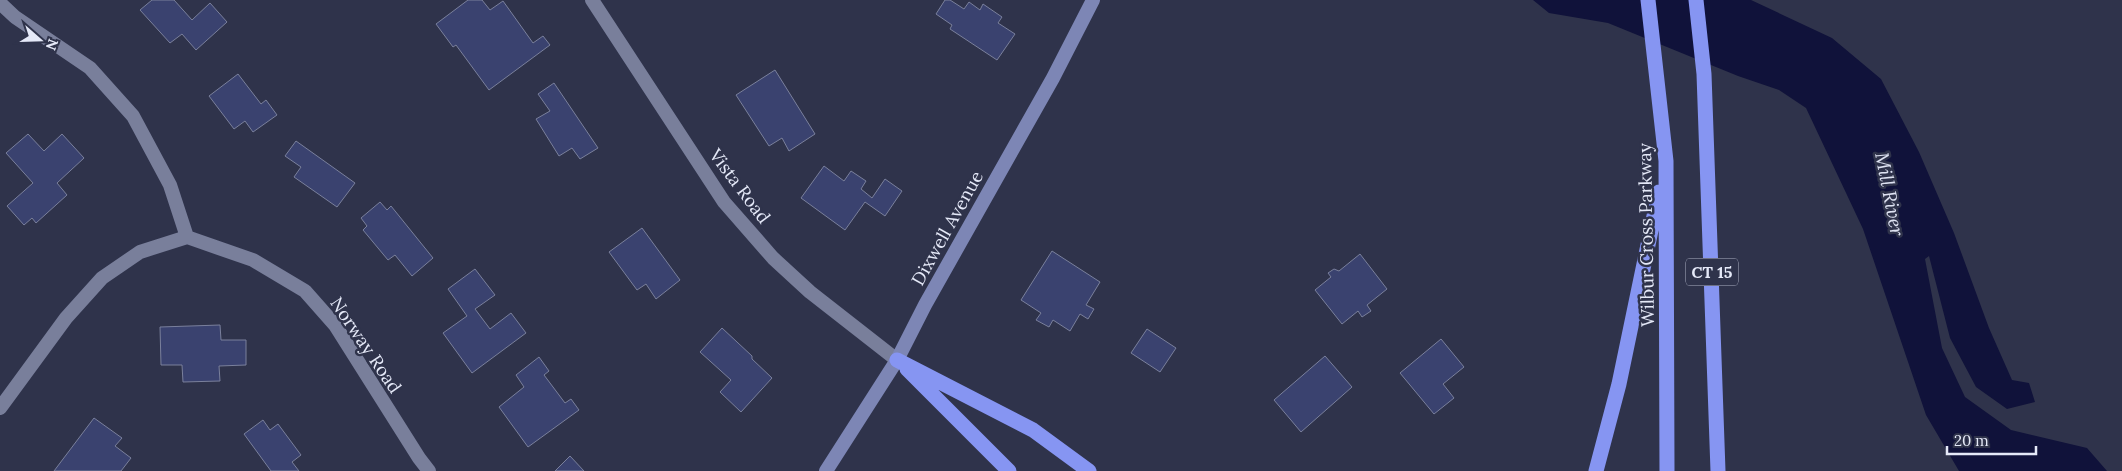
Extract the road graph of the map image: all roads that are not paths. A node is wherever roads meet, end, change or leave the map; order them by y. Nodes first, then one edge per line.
1 (592, 0) edge
2 (1093, 0) edge
3 (1648, 0) edge
4 (1696, 0) edge
5 (0, 3) edge
6 (1666, 161) junction
7 (187, 237) junction
8 (897, 360) junction
9 (0, 408) edge
10 (430, 471) edge
11 (826, 471) edge
12 (1009, 471) edge
13 (1089, 471) edge
14 (1596, 471) edge
15 (1666, 471) edge
16 (1718, 471) edge

1 - 8 street, Vista Road
2 - 8 main road, Dixwell Avenue
3 - 6 highway, Wilbur Cross Parkway / CT 15
4 - 16 highway, CT 15
5 - 7 street
6 - 14 highway
6 - 15 highway, Wilbur Cross Parkway / CT 15
7 - 9 street
7 - 10 street, Norway Road
8 - 11 main road, Dixwell Avenue
8 - 12 highway
8 - 13 highway

